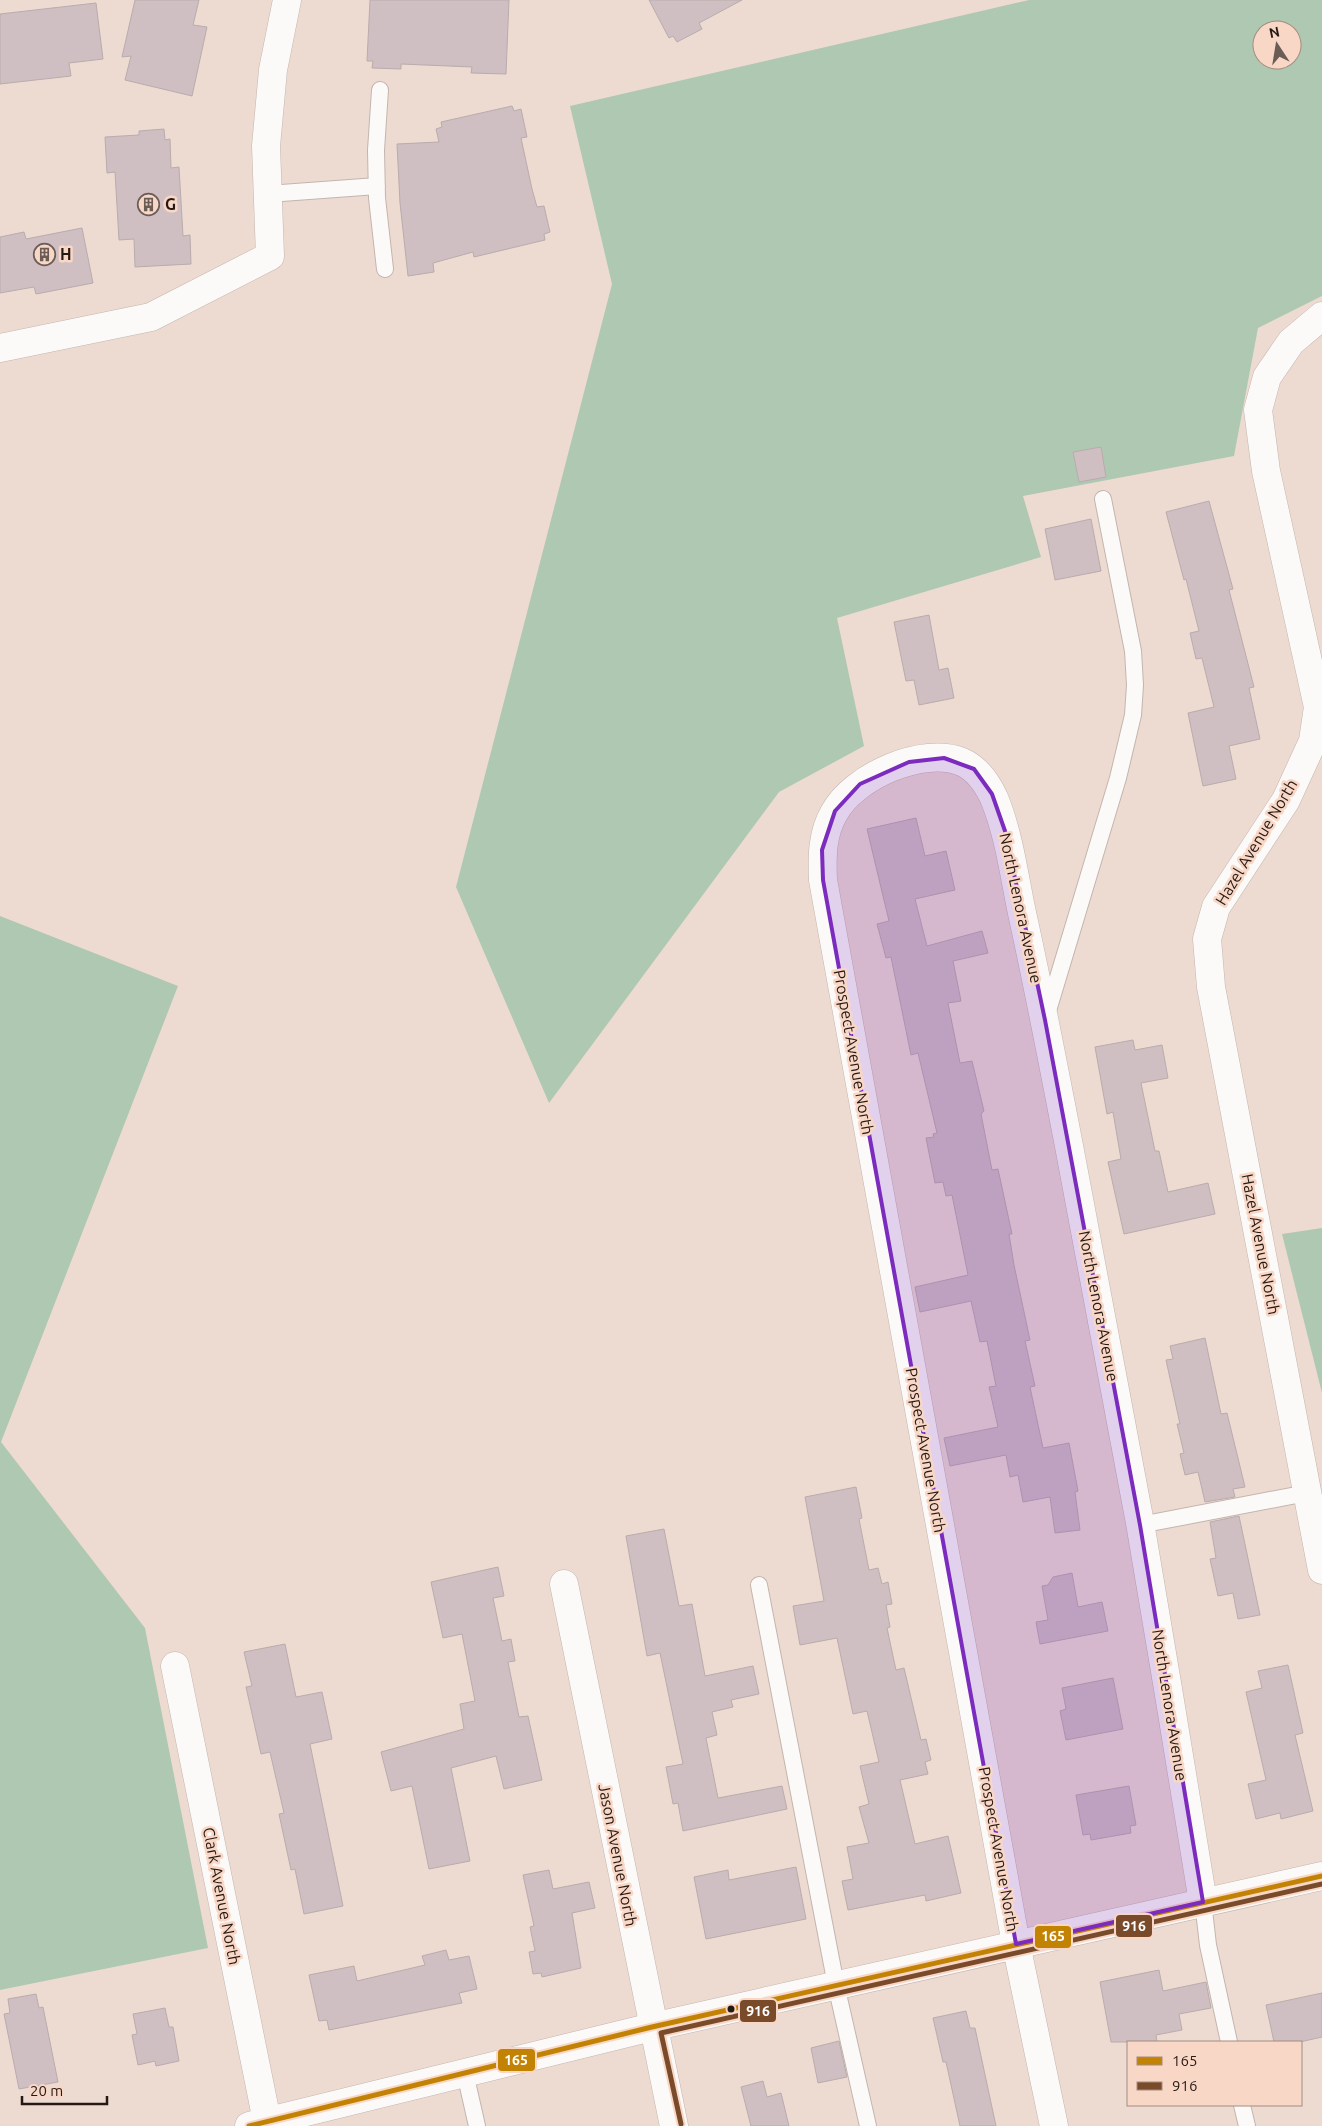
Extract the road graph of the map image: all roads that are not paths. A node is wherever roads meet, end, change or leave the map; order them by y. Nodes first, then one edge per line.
1 (287, 0) edge
2 (380, 90) dead end
3 (377, 186) junction
4 (268, 194) junction
5 (385, 269) dead end
6 (1322, 316) edge
7 (0, 348) edge
8 (1103, 499) dead end
9 (1320, 707) edge
10 (860, 784) joint
11 (1045, 1020) junction
12 (1308, 1493) junction
13 (1140, 1525) junction
14 (1322, 1570) edge
15 (564, 1584) dead end
16 (759, 1585) dead end
17 (175, 1666) dead end
18 (1322, 1876) edge
19 (1203, 1902) junction
20 (1016, 1944) junction
21 (836, 1985) junction
22 (652, 2027) junction
23 (1229, 2041) edge
24 (465, 2073) junction
25 (1242, 2106) edge
26 (261, 2125) edge
27 (477, 2126) edge
28 (674, 2126) edge
29 (868, 2126) edge
30 (1054, 2126) edge
31 (1246, 2126) edge

1 - 4 street
2 - 3 lane
3 - 4 lane
3 - 5 lane
4 - 7 street
6 - 9 street, Hazel Avenue North
8 - 11 lane
9 - 12 street, Hazel Avenue North
10 - 11 street, North Lenora Avenue
10 - 20 street, Prospect Avenue North
11 - 13 street, North Lenora Avenue
12 - 13 lane
12 - 14 street, Hazel Avenue North
13 - 19 street, North Lenora Avenue
15 - 22 street, Jason Avenue North
16 - 21 lane
17 - 26 street, Clark Avenue North
18 - 19 street
19 - 20 street
19 - 23 lane
20 - 21 street
20 - 30 street, Prospect Avenue North
21 - 22 street
21 - 29 lane
22 - 24 street
22 - 28 street, Jason Avenue North
24 - 26 street
24 - 27 lane
25 - 31 lane

